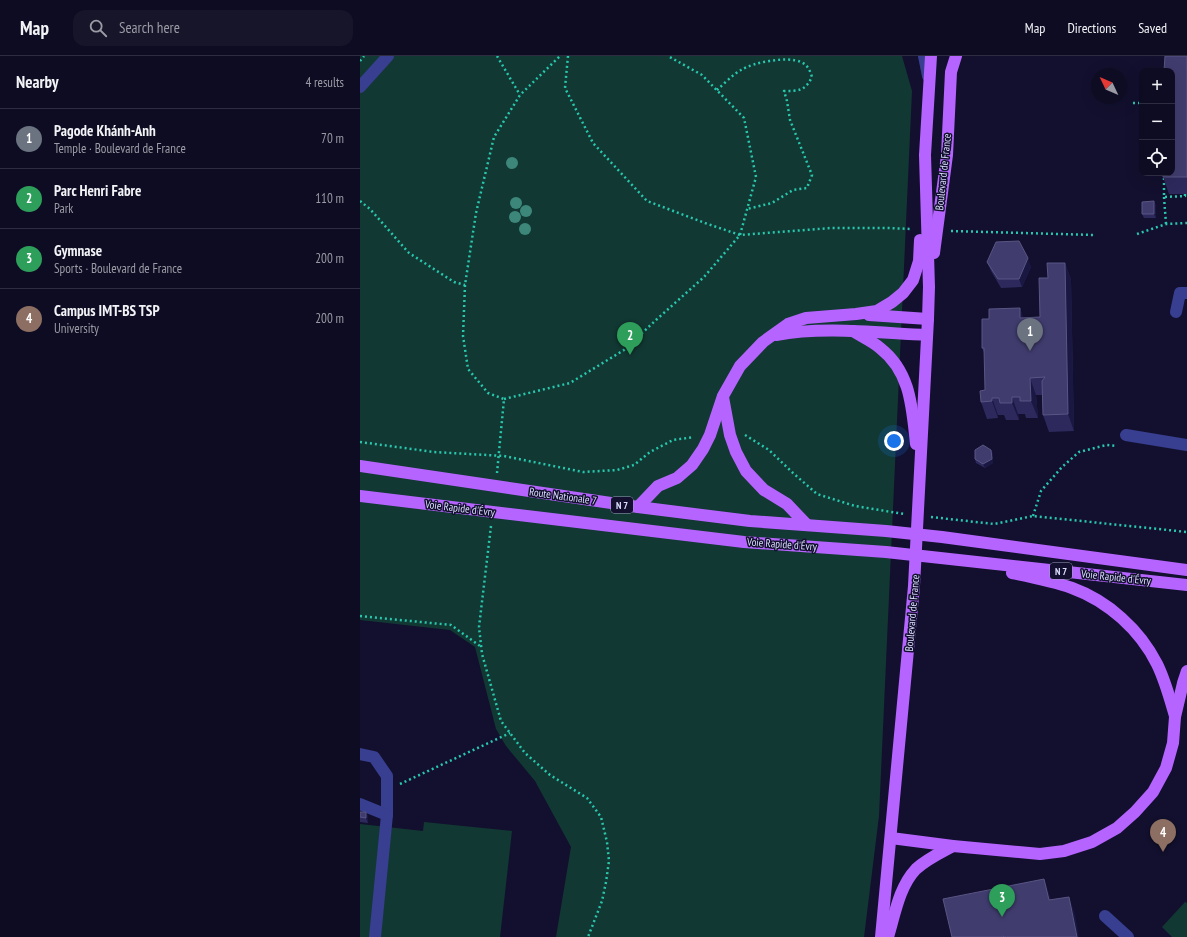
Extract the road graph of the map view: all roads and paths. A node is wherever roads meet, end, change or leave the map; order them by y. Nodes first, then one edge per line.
1 (364, 56) edge
2 (388, 56) edge
3 (497, 56) edge
4 (560, 56) edge
5 (568, 56) edge
6 (668, 56) edge
7 (924, 56) edge
8 (931, 56) edge
9 (956, 56) edge
10 (360, 61) edge
11 (930, 85) junction
12 (360, 87) edge
13 (717, 90) junction
14 (520, 95) junction
15 (1133, 103) dead end
16 (1139, 103) edge
17 (925, 155) junction
18 (1164, 176) edge
19 (1185, 194) edge
20 (1164, 197) junction
21 (360, 201) edge
22 (747, 209) junction
23 (1186, 223) edge
24 (1166, 224) junction
25 (888, 228) dead end
26 (975, 232) dead end
27 (1137, 234) dead end
28 (740, 235) junction
29 (1095, 235) dead end
30 (465, 285) junction
31 (929, 288) junction
32 (1187, 293) edge
33 (1176, 312) dead end
34 (856, 314) junction
35 (928, 319) junction
36 (854, 332) junction
37 (927, 335) junction
38 (773, 336) junction
39 (723, 396) junction
40 (504, 399) junction
41 (502, 429) dead end
42 (710, 434) junction
43 (730, 435) junction
44 (1126, 435) joint
45 (360, 442) edge
46 (1187, 445) edge
47 (360, 466) edge
48 (920, 476) junction
49 (360, 496) edge
50 (638, 507) junction
51 (903, 514) dead end
52 (1033, 516) junction
53 (943, 518) dead end
54 (807, 525) junction
55 (886, 531) joint
56 (1187, 532) edge
57 (958, 560) junction
58 (1187, 570) edge
59 (1187, 585) edge
60 (482, 611) dead end
61 (360, 616) edge
62 (481, 646) junction
63 (1187, 671) edge
64 (1175, 717) junction
65 (510, 733) junction
66 (360, 754) edge
67 (387, 790) junction
68 (360, 804) edge
69 (387, 815) junction
70 (891, 838) junction
71 (953, 846) junction
72 (1105, 916) dead end
73 (1115, 933) edge
74 (375, 937) edge
75 (588, 937) edge
76 (881, 937) edge
77 (888, 937) edge
78 (1128, 937) edge

1 - 10 path
2 - 12 street
3 - 14 path
4 - 14 path
5 - 28 path
6 - 13 path
7 - 11 street
8 - 11 main road, Boulevard de France
9 - 31 main road, Boulevard de France
11 - 17 main road, Boulevard de France
13 - 22 path
13 - 22 path
14 - 30 path
15 - 16 path
17 - 31 main road, Boulevard de France
17 - 34 main road
18 - 20 path
19 - 20 path
20 - 24 path
21 - 30 path
22 - 28 path
23 - 24 path
24 - 27 path
25 - 28 path
26 - 29 path
28 - 40 path
30 - 40 path
31 - 35 main road, Boulevard de France
32 - 33 street
34 - 35 main road
34 - 38 main road
35 - 37 main road, Boulevard de France
36 - 37 main road
36 - 38 main road
36 - 48 main road
37 - 48 main road, Boulevard de France
38 - 39 main road
39 - 42 main road
39 - 43 main road
40 - 41 path
42 - 45 path
42 - 50 main road
43 - 51 path
43 - 54 main road
44 - 46 street
44 - 52 path
47 - 50 main road, Route Nationale 7 / N 7
48 - 70 main road, Boulevard de France
49 - 57 main road, Voie Rapide d'Évry / N 7
50 - 54 main road, Route Nationale 7 / N 7
52 - 53 path
52 - 56 path
54 - 55 main road, Route Nationale 7 / N 7
55 - 58 main road, Voie Rapide d'Évry / N 7
57 - 59 main road, Voie Rapide d'Évry / N 7
57 - 64 main road
60 - 62 path
61 - 62 path
62 - 65 path
63 - 64 main road
64 - 71 main road
65 - 67 path
65 - 75 path
66 - 67 street
67 - 69 street
68 - 69 street
69 - 74 street
70 - 71 main road
70 - 76 main road, Boulevard de France
71 - 77 main road
72 - 73 street
73 - 78 street

